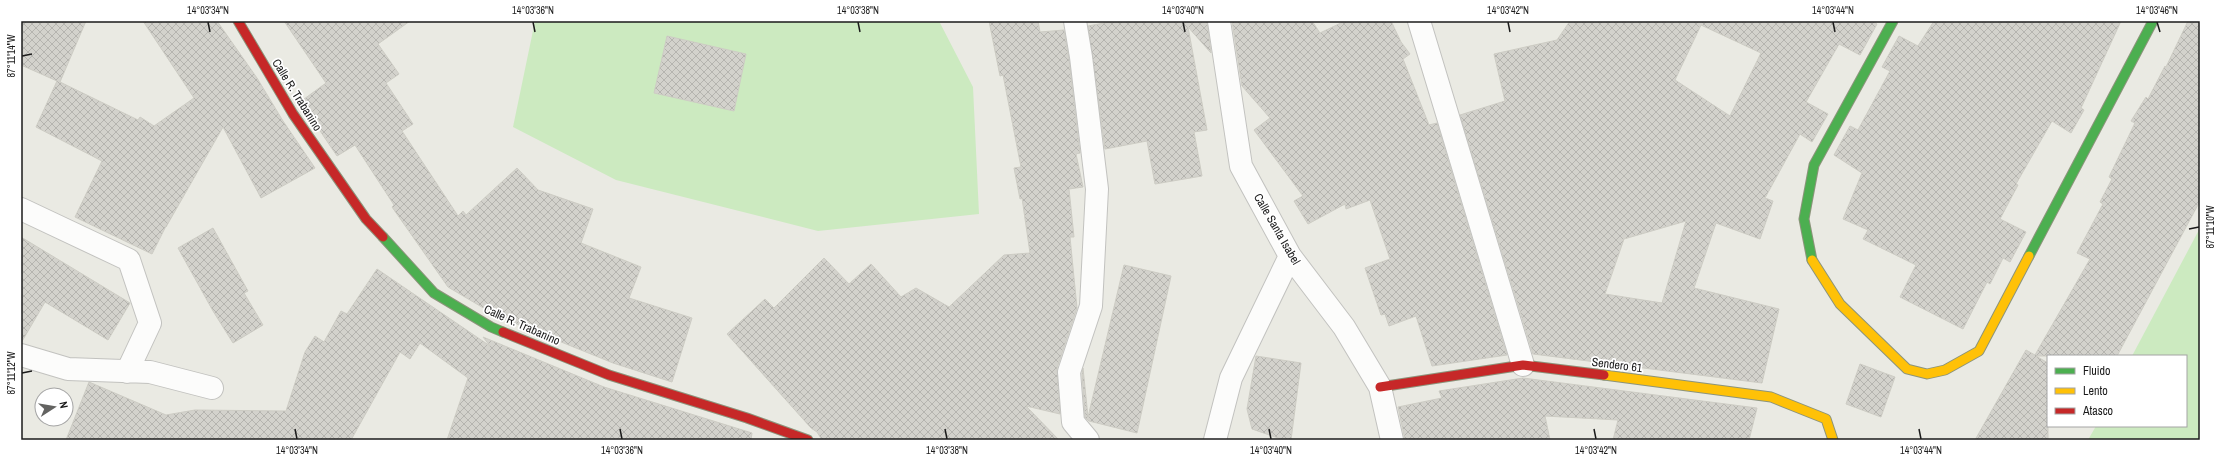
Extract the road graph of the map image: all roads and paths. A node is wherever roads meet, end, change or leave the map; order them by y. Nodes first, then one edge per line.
1 (238, 21) edge
2 (1075, 21) edge
3 (1219, 21) edge
4 (1419, 21) edge
5 (1893, 21) edge
6 (2153, 21) edge
7 (21, 210) edge
8 (1290, 256) junction
9 (21, 355) edge
10 (1523, 365) junction
11 (127, 372) junction
12 (1380, 387) junction
13 (212, 388) dead end
14 (808, 440) edge
15 (1088, 440) edge
16 (1215, 440) edge
17 (1392, 440) edge
18 (1833, 440) edge

1 - 14 street, Calle R. Trabanino
2 - 15 street
3 - 8 street, Calle Santa Isabel
4 - 10 street
5 - 6 street
7 - 11 street
8 - 12 street, Calle Santa Isabel
8 - 16 street
9 - 11 street
10 - 12 street, Sendero 61
10 - 18 street, Sendero 61
11 - 13 street
12 - 17 street, Calle Santa Isabel

